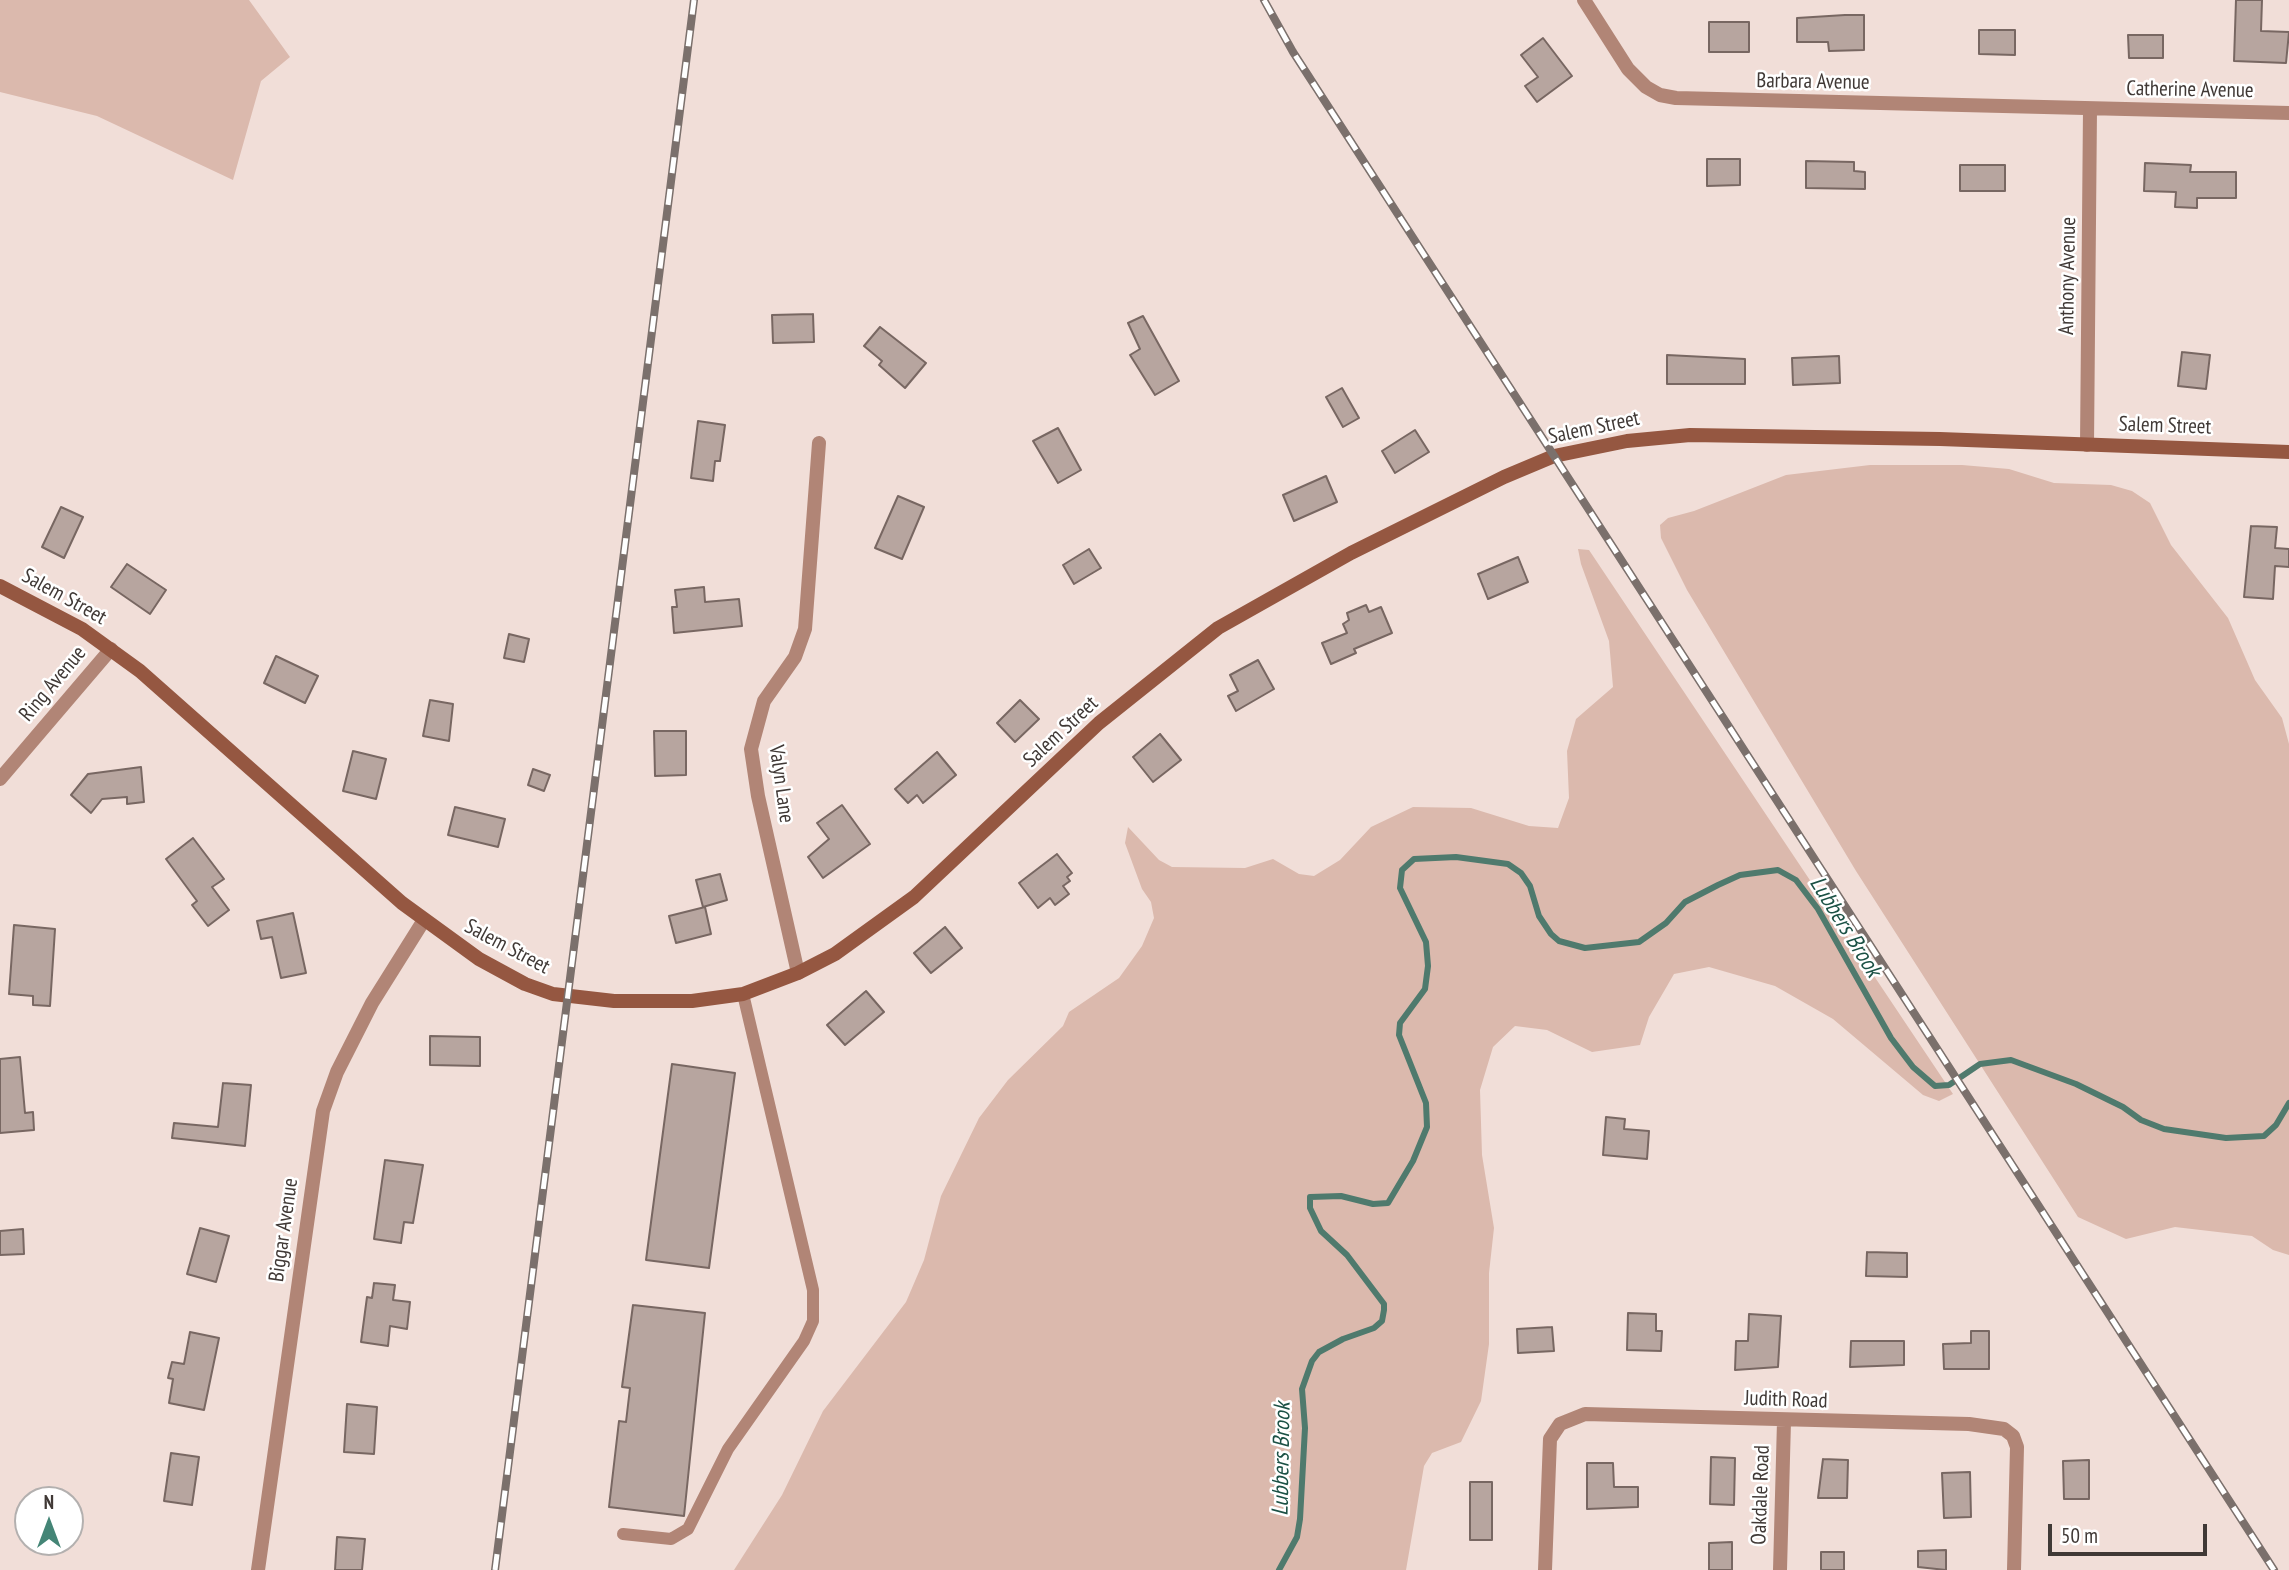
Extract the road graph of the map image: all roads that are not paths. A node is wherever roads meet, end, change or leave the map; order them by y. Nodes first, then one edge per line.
1 (1584, 0) edge
2 (2090, 109) junction
3 (2289, 113) edge
4 (819, 443) dead end
5 (2087, 445) junction
6 (2289, 452) edge
7 (0, 586) edge
8 (111, 649) junction
9 (0, 779) edge
10 (424, 920) junction
11 (798, 973) junction
12 (743, 994) junction
13 (1784, 1422) junction
14 (623, 1534) dead end
15 (258, 1570) edge
16 (1545, 1570) edge
17 (1780, 1570) edge
18 (2014, 1570) edge

1 - 2 street, Barbara Avenue
2 - 3 street, Catherine Avenue
2 - 5 street, Anthony Avenue
4 - 11 street, Valyn Lane
5 - 6 street, Salem Street
5 - 11 street, Salem Street
7 - 8 street, Salem Street
8 - 9 street, Ring Avenue
8 - 10 street, Salem Street
10 - 12 street, Salem Street
10 - 15 street, Biggar Avenue
11 - 12 street, Salem Street
12 - 14 lane
13 - 16 street, Judith Road
13 - 17 street, Oakdale Road
13 - 18 street, Judith Road

